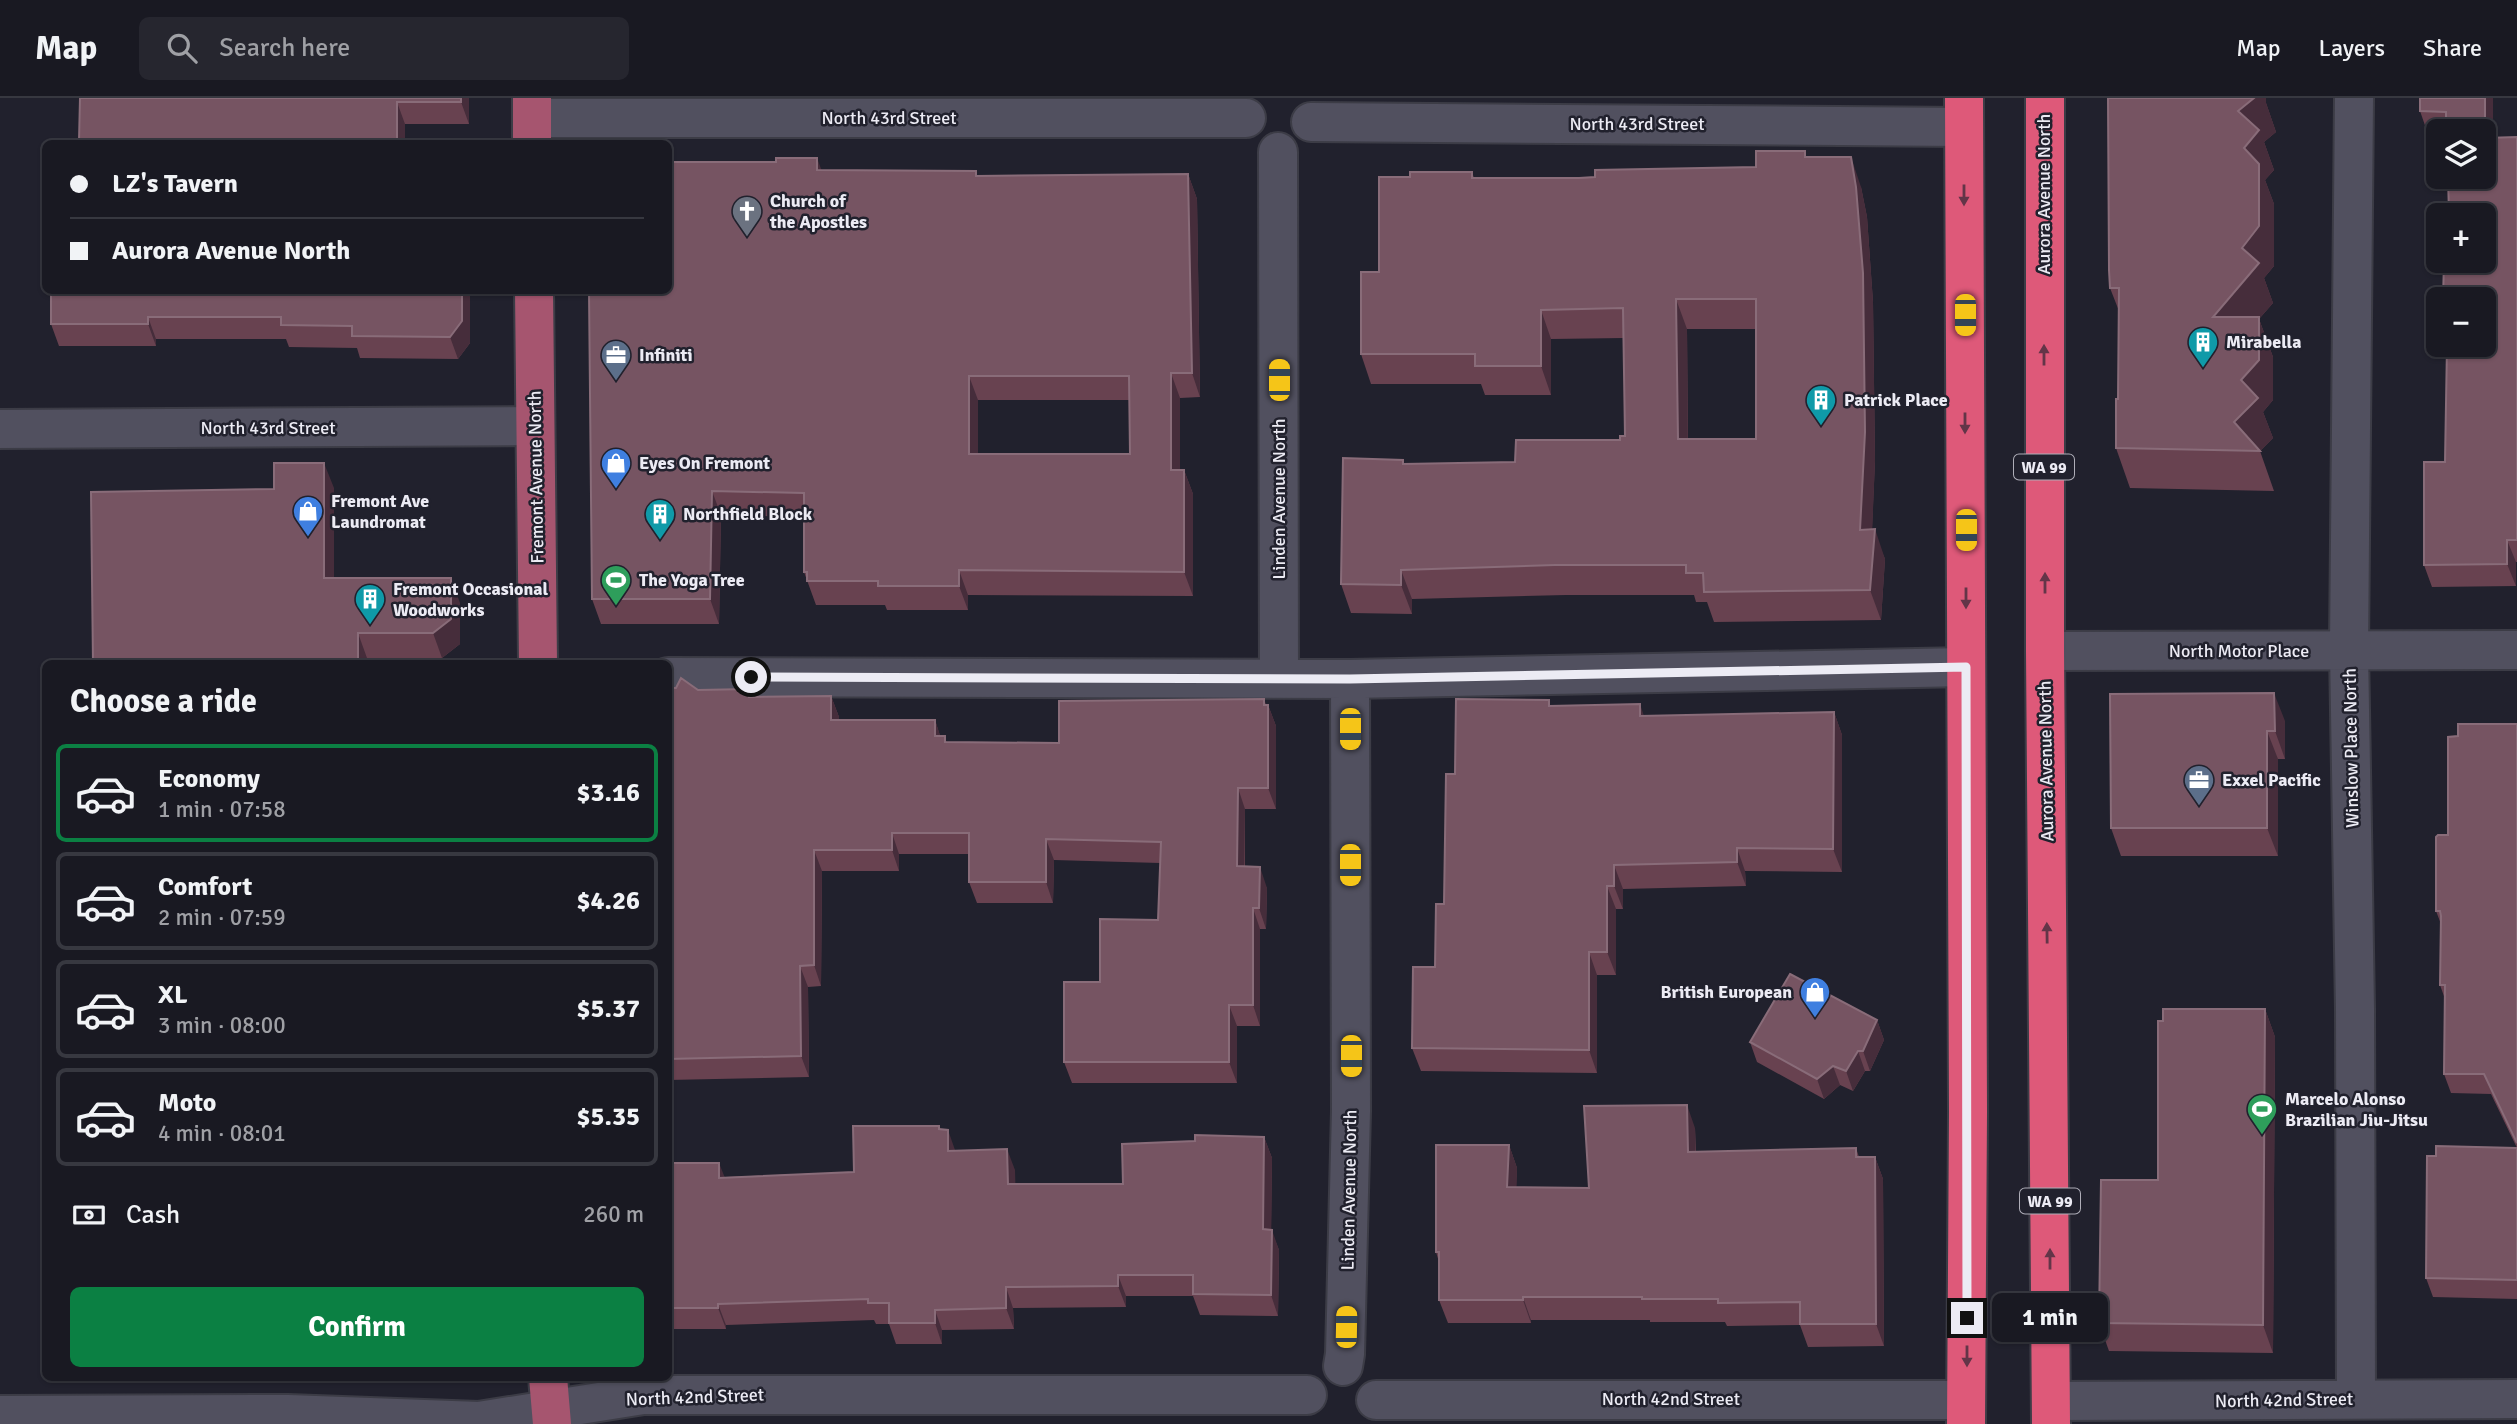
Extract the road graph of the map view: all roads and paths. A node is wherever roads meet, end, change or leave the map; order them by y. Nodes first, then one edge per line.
1 (2045, 98) edge
2 (2354, 98) edge
3 (1250, 108) edge
4 (1306, 110) edge
5 (1964, 113) edge
6 (532, 120) edge
7 (1278, 152) junction
8 (534, 294) edge
9 (535, 426) junction
10 (0, 429) edge
11 (2349, 650) junction
12 (2517, 650) edge
13 (2045, 651) junction
14 (538, 660) edge
15 (1966, 667) junction
16 (672, 677) edge
17 (1279, 678) junction
18 (1350, 679) junction
19 (1343, 1366) junction
20 (2357, 1399) junction
21 (2517, 1399) edge
22 (550, 1404) edge
23 (1312, 1409) edge
24 (1370, 1412) edge
25 (1966, 1412) edge
26 (2051, 1413) edge
27 (0, 1415) edge

13 -> 1 highway, Aurora Avenue North / WA 99
2 - 11 street, Winslow Place North
3 - 6 street, North 43rd Street
3 - 7 street
4 - 5 street, North 43rd Street
4 - 7 street
5 -> 15 highway
7 - 17 street, Linden Avenue North
8 - 9 main road, Fremont Avenue North
9 - 10 street, North 43rd Street
9 - 14 main road, Fremont Avenue North
11 - 12 street, North Motor Place
11 - 13 street, North Motor Place
11 - 20 street, Winslow Place North
26 -> 13 highway, Aurora Avenue North / WA 99
15 - 18 street
15 -> 25 highway
16 - 17 street
17 - 18 street
18 - 19 street, Linden Avenue North
19 - 23 street
19 - 24 street
20 - 21 street, North 42nd Street
20 - 26 street, North 42nd Street
22 - 23 street, North 42nd Street
22 - 27 street, North 42nd Street
24 - 25 street, North 42nd Street

